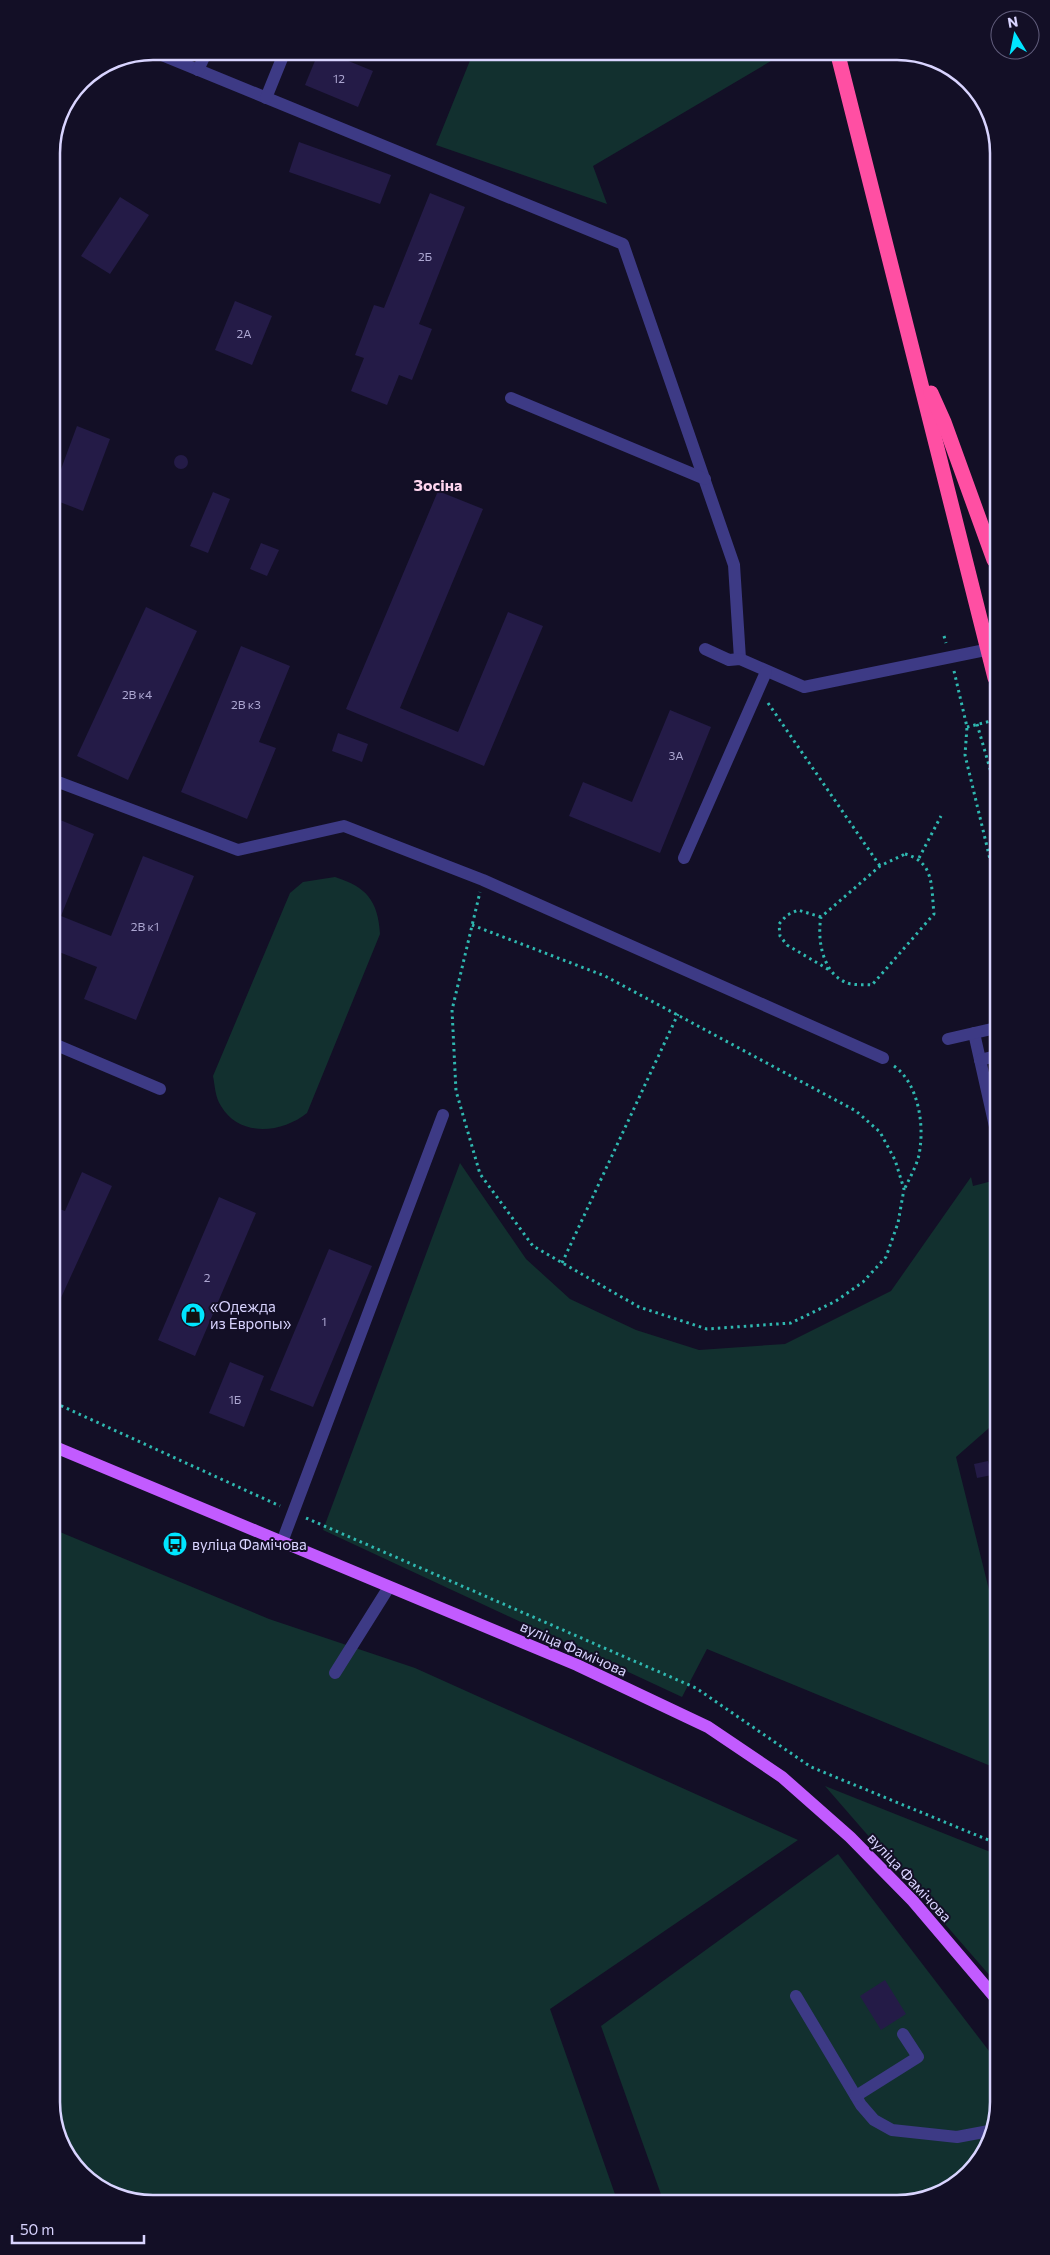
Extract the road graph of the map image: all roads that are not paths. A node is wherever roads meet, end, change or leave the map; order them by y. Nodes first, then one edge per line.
1 (174, 60) edge
2 (203, 60) edge
3 (281, 60) edge
4 (839, 60) edge
5 (198, 70) junction
6 (266, 98) junction
7 (918, 364) junction
8 (511, 398) dead end
9 (705, 479) junction
10 (990, 549) edge
11 (990, 645) edge
12 (705, 649) dead end
13 (990, 649) edge
14 (740, 659) junction
15 (766, 672) junction
16 (60, 783) edge
17 (684, 858) dead end
18 (990, 1029) edge
19 (974, 1033) junction
20 (948, 1039) dead end
21 (60, 1047) edge
22 (883, 1058) road end
23 (990, 1058) edge
24 (980, 1060) junction
25 (160, 1090) dead end
26 (990, 1104) edge
27 (442, 1116) dead end
28 (60, 1449) edge
29 (282, 1542) junction
30 (389, 1587) junction
31 (335, 1673) dead end
32 (990, 1992) edge
33 (796, 1996) dead end
34 (903, 2034) dead end
35 (856, 2096) junction
36 (985, 2132) edge

1 - 5 lane
2 - 5 lane
3 - 6 lane
4 - 7 highway
5 - 6 lane
6 - 9 lane
7 - 10 highway
7 - 11 highway
8 - 9 lane
9 - 14 lane
12 - 14 lane
13 - 15 lane
14 - 15 lane
15 - 17 lane
16 - 22 lane
18 - 19 lane
19 - 20 lane
19 - 24 lane
21 - 25 lane
23 - 24 lane
24 - 26 lane
27 - 29 lane
28 - 29 main road, вуліца Фамічова
29 - 30 main road, вуліца Фамічова
30 - 31 lane
30 - 32 main road, вуліца Фамічова
33 - 35 lane
34 - 35 lane
35 - 36 lane

